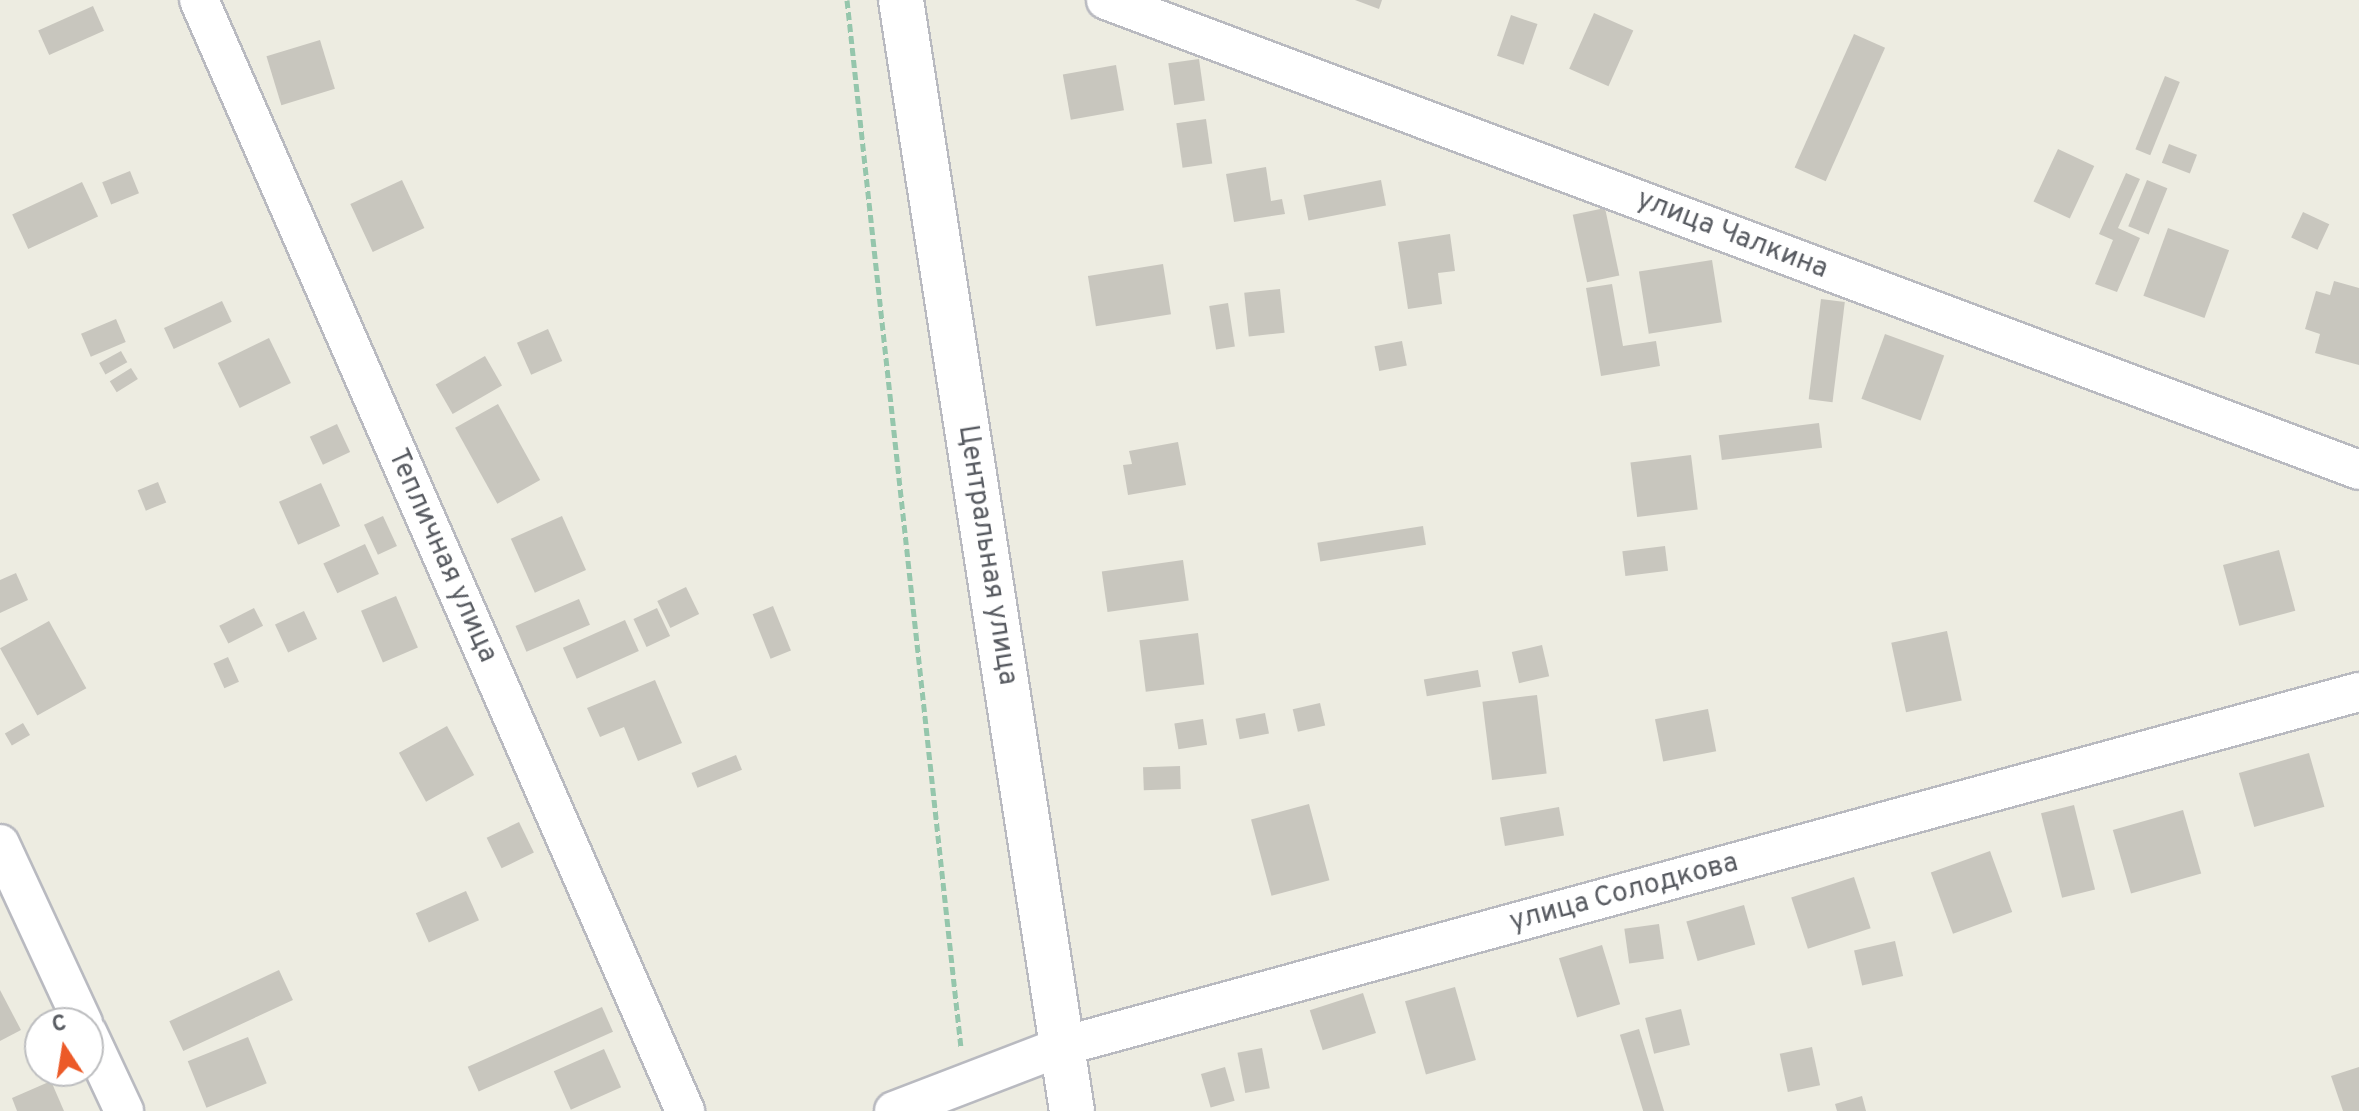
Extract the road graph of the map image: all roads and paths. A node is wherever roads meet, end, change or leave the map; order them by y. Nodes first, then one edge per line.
1 (199, 0) edge
2 (847, 0) edge
3 (901, 0) edge
4 (1106, 0) edge
5 (2359, 470) edge
6 (2359, 692) edge
7 (0, 844) edge
8 (76, 1007) edge
9 (1063, 1046) junction
10 (104, 1068) edge
11 (965, 1083) junction
12 (124, 1111) edge
13 (685, 1111) edge
14 (894, 1111) edge
15 (1072, 1111) edge

1 - 13 street, Тепличная улица
2 - 11 path
3 - 9 street, Центральная улица
4 - 5 street, улица Чалкина
6 - 9 street, улица Солодкова
7 - 8 street
9 - 11 street, улица Солодкова
9 - 15 street, Центральная улица
10 - 12 street
11 - 14 street, улица Солодкова

